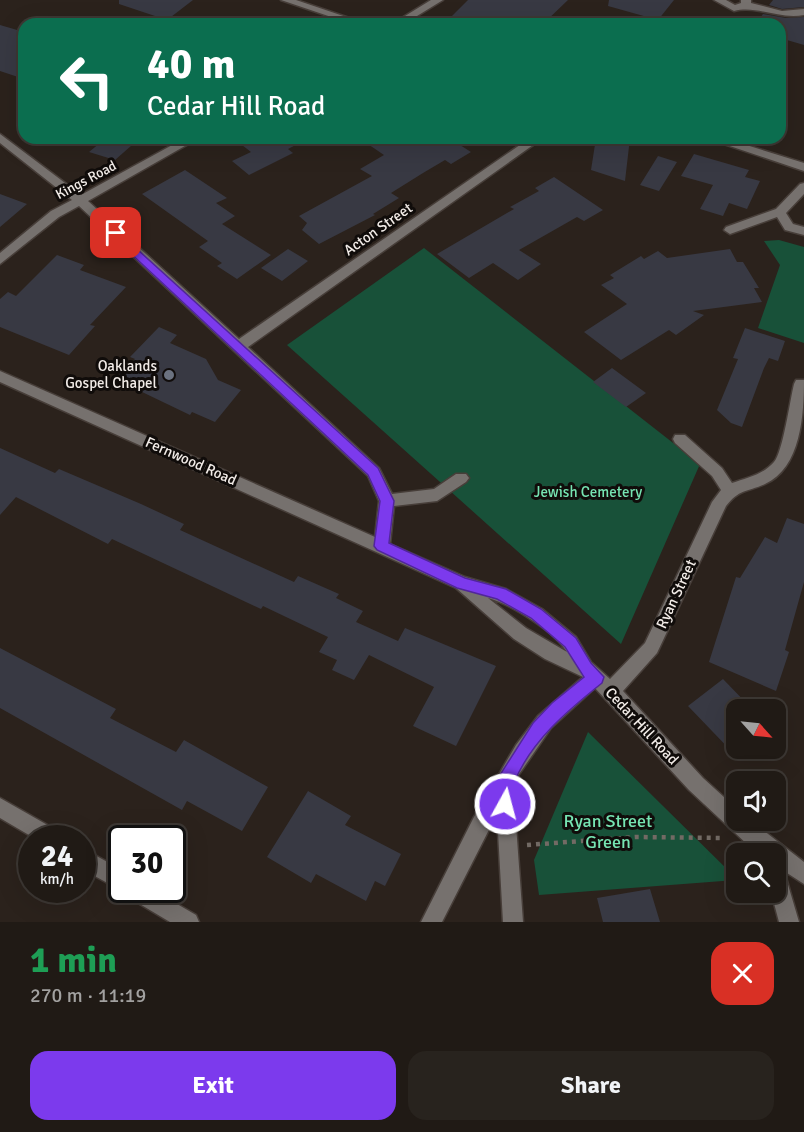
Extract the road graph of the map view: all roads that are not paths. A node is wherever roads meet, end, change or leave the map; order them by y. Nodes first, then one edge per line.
1 (286, 0) edge
2 (438, 0) edge
3 (719, 0) edge
4 (746, 3) edge
5 (804, 12) edge
6 (343, 18) edge
7 (407, 18) edge
8 (0, 137) edge
9 (182, 144) edge
10 (528, 144) edge
11 (731, 144) edge
12 (804, 167) edge
13 (804, 187) edge
14 (81, 201) junction
15 (780, 212) junction
16 (730, 230) dead end
17 (804, 231) edge
18 (0, 260) edge
19 (238, 348) junction
20 (0, 376) edge
21 (801, 384) dead end
22 (680, 440) dead end
23 (461, 478) dead end
24 (729, 490) junction
25 (387, 501) junction
26 (382, 546) junction
27 (462, 583) junction
28 (591, 673) junction
29 (611, 691) junction
30 (504, 783) junction
31 (0, 807) edge
32 (30, 825) edge
33 (761, 843) edge
34 (786, 861) edge
35 (804, 874) edge
36 (157, 903) edge
37 (784, 903) edge
38 (189, 922) edge
39 (431, 922) edge
40 (513, 922) edge
41 (789, 922) edge

1 - 6 street
2 - 7 street
3 - 4 street
4 - 5 street
8 - 14 street
9 - 14 street, Kings Road
10 - 19 street, Acton Street
11 - 12 street
13 - 15 street
14 - 18 street, Kings Road
14 - 19 street
15 - 16 street
15 - 17 street
19 - 25 street
20 - 26 street, Fernwood Road
21 - 24 street
22 - 24 street
23 - 25 street
24 - 29 street, Ryan Street
25 - 26 street
26 - 27 street, Cedar Hill Road
27 - 28 street
27 - 28 street, Cedar Hill Road
28 - 29 street, Cedar Hill Road
28 - 30 street
29 - 33 street, Cedar Hill Road
30 - 39 street
30 - 40 street
31 - 32 street
34 - 35 street, Cedar Hill Road
36 - 38 street
37 - 41 street

